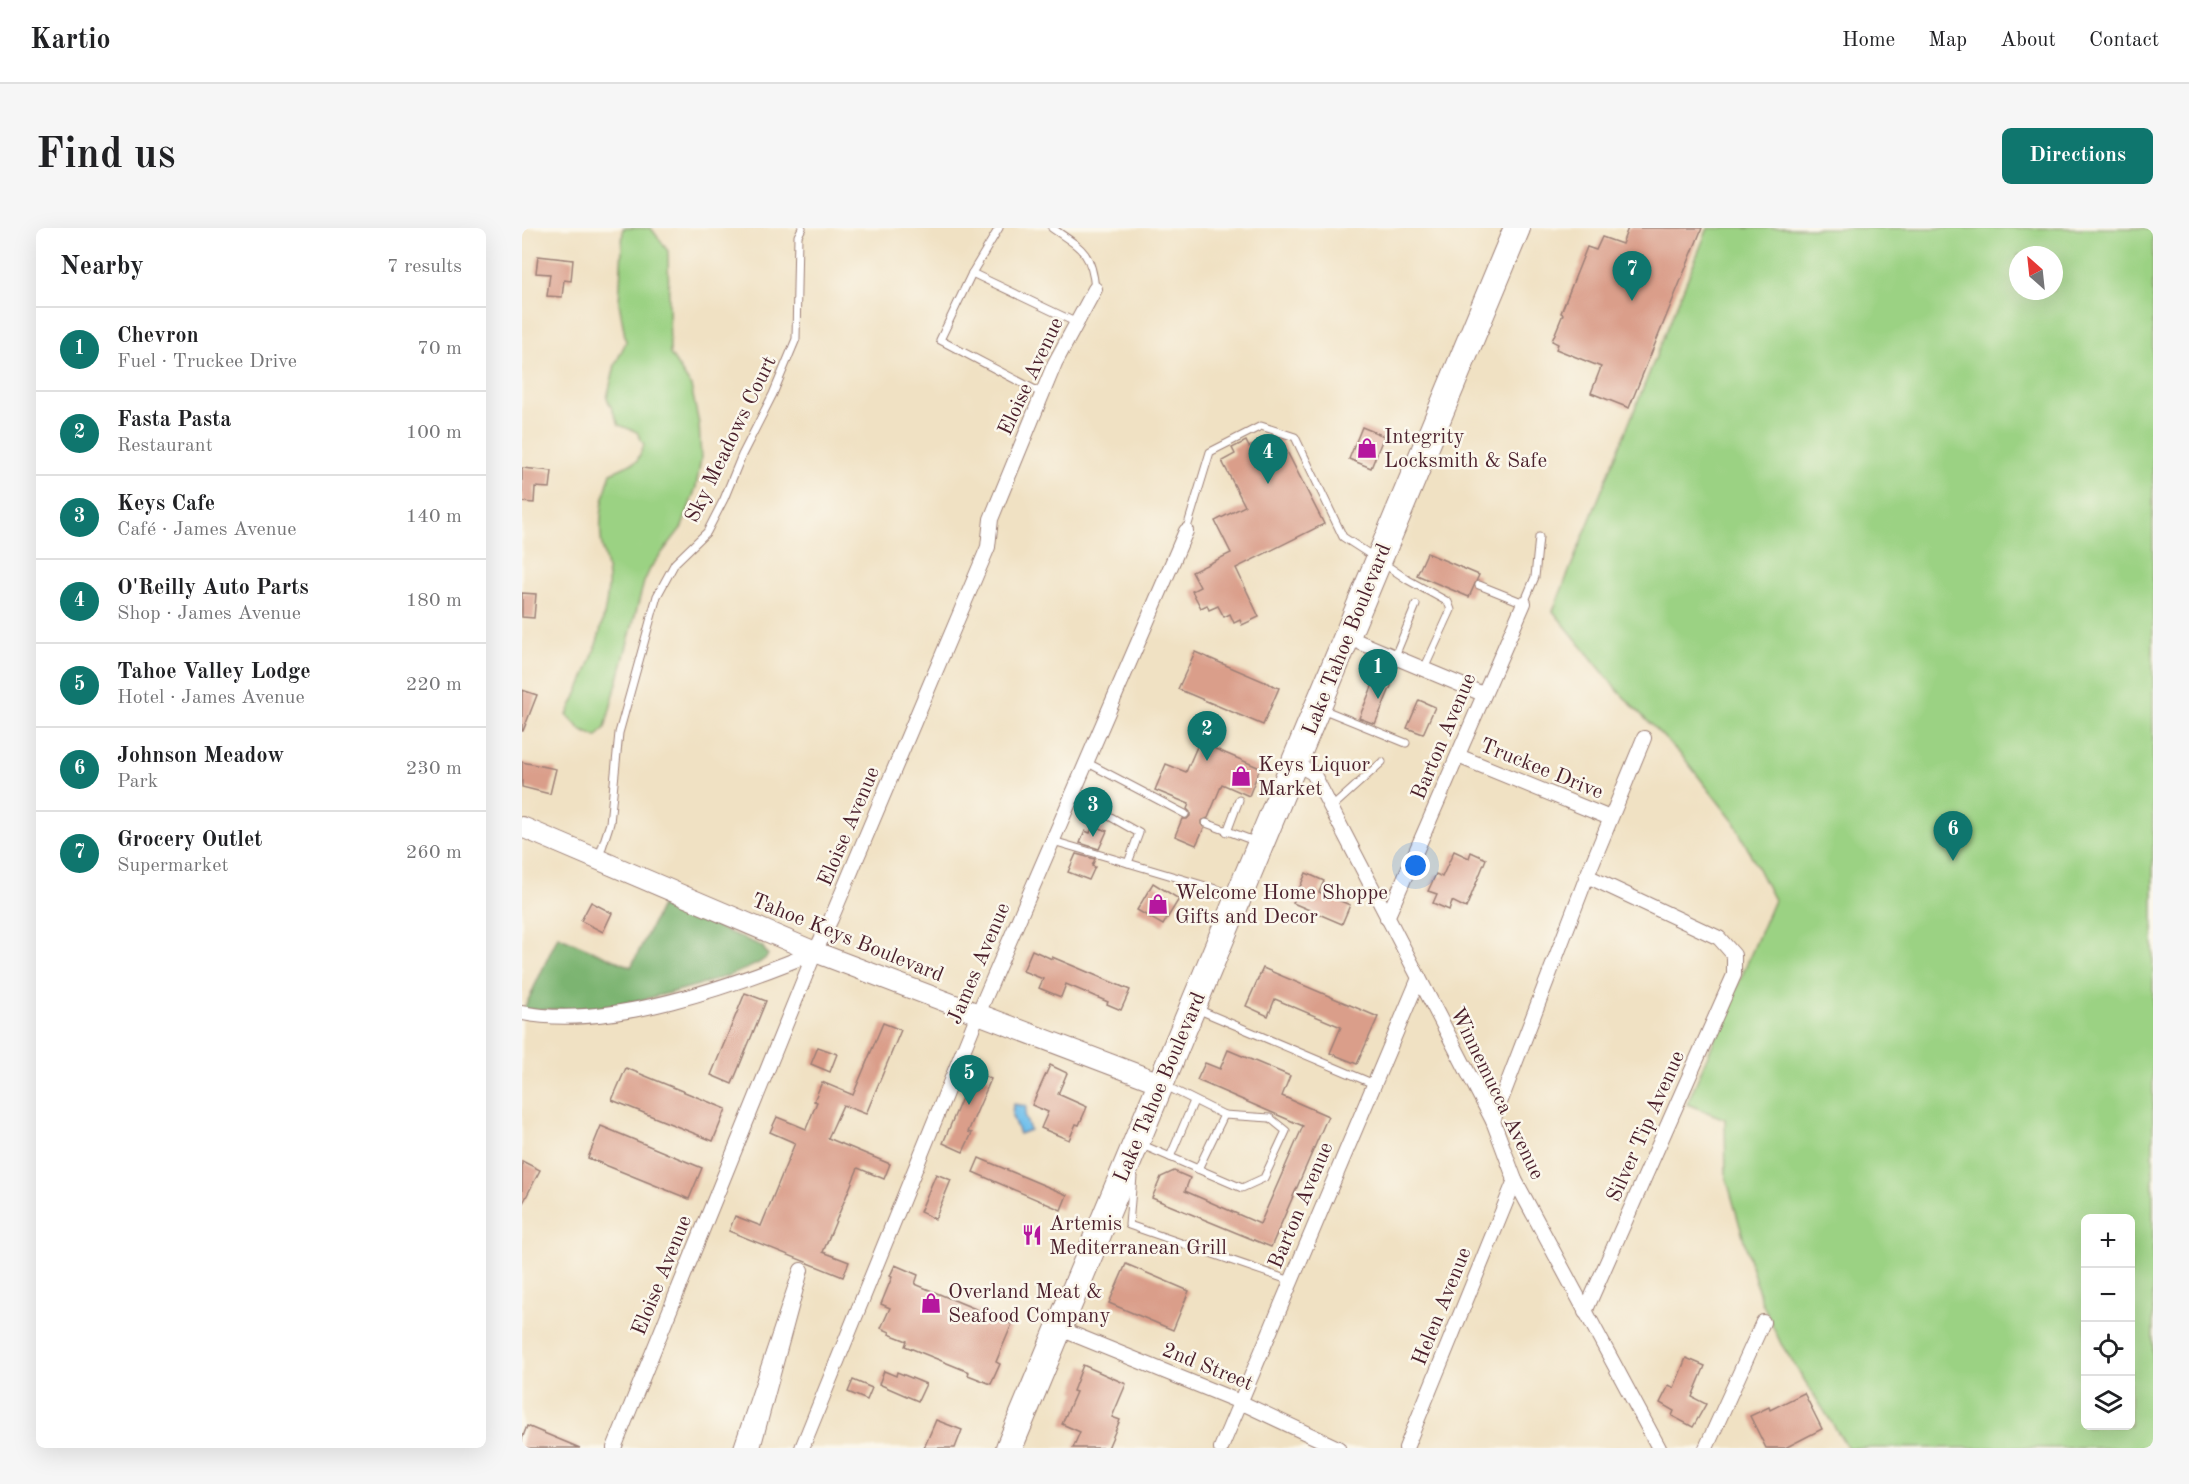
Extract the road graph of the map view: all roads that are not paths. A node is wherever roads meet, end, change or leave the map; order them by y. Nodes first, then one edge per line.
1 (802, 228) edge
2 (999, 228) edge
3 (1052, 228) edge
4 (1517, 228) edge
5 (972, 273) junction
6 (1095, 289) joint
7 (1077, 323) junction
8 (1043, 394) junction
9 (1186, 531) joint
10 (1539, 537) dead end
11 (1378, 560) junction
12 (1479, 585) dead end
13 (1524, 603) junction
14 (1416, 605) dead end
15 (1347, 637) junction
16 (1395, 656) junction
17 (1424, 669) junction
18 (1483, 694) junction
19 (1317, 707) junction
20 (1644, 738) dead end
21 (1406, 743) dead end
22 (1458, 756) junction
23 (1086, 762) junction
24 (1382, 762) dead end
25 (1294, 764) junction
26 (1072, 795) junction
27 (1239, 800) dead end
28 (1331, 808) junction
29 (1185, 814) dead end
30 (1610, 818) junction
31 (1206, 823) dead end
32 (522, 827) edge
33 (1227, 832) junction
34 (1053, 841) junction
35 (1260, 843) junction
36 (599, 860) junction
37 (1128, 864) junction
38 (1587, 876) junction
39 (1238, 896) junction
40 (1387, 918) junction
41 (815, 952) junction
42 (1419, 978) junction
43 (1192, 1007) junction
44 (522, 1013) edge
45 (978, 1014) junction
46 (1160, 1083) junction
47 (1374, 1084) junction
48 (1194, 1101) junction
49 (1224, 1115) junction
50 (1493, 1121) junction
51 (1136, 1142) junction
52 (1170, 1157) junction
53 (1198, 1169) junction
54 (1515, 1180) junction
55 (1291, 1281) junction
56 (1585, 1312) junction
57 (1763, 1322) dead end
58 (1059, 1328) junction
59 (1240, 1402) junction
60 (614, 1448) edge
61 (741, 1448) edge
62 (754, 1448) edge
63 (802, 1448) edge
64 (1009, 1448) edge
65 (1221, 1448) edge
66 (1338, 1448) edge
67 (1406, 1448) edge
68 (1659, 1448) edge
69 (1706, 1448) edge

1 - 36 lane, Sky Meadows Court
2 - 5 lane
3 - 6 lane
4 - 11 highway, Lake Tahoe Boulevard
5 - 7 lane
5 - 8 lane
6 - 7 street, Eloise Avenue
7 - 8 street, Eloise Avenue
8 - 41 street, Eloise Avenue
9 - 11 lane
9 - 23 street, James Avenue
10 - 13 lane
11 - 15 highway, Lake Tahoe Boulevard
11 - 17 lane
12 - 13 lane
13 - 18 street, Barton Avenue
14 - 16 lane
15 - 16 street
15 - 19 highway, Lake Tahoe Boulevard
16 - 17 street
17 - 18 street
18 - 22 street, Barton Avenue
19 - 21 lane
19 - 25 highway, Lake Tahoe Boulevard
20 - 30 street
22 - 30 street, Truckee Drive
22 - 40 street, Barton Avenue
23 - 26 street, James Avenue
23 - 29 lane
24 - 28 lane
25 - 28 street, Winnemucca Avenue
25 - 35 highway, Lake Tahoe Boulevard
26 - 34 street, James Avenue
26 - 37 lane
27 - 33 lane
28 - 40 street, Winnemucca Avenue
30 - 38 street
31 - 33 lane
32 - 36 street, Tahoe Keys Boulevard
33 - 35 lane
34 - 37 lane
34 - 45 street, James Avenue
35 - 39 highway, Lake Tahoe Boulevard
36 - 41 street, Tahoe Keys Boulevard
37 - 39 lane
38 - 50 street
38 - 56 street, Silver Tip Avenue
39 - 43 highway, Lake Tahoe Boulevard
40 - 42 street, Winnemucca Avenue
41 - 44 street
41 - 45 street, Tahoe Keys Boulevard
41 - 60 street, Eloise Avenue
42 - 47 street, Barton Avenue
42 - 50 street, Winnemucca Avenue
43 - 46 highway, Lake Tahoe Boulevard
43 - 47 lane
45 - 46 street, Tahoe Keys Boulevard
45 - 63 street, James Avenue
46 - 48 lane
46 - 51 highway, Lake Tahoe Boulevard
47 - 55 street, Barton Avenue
48 - 49 lane
48 - 52 lane
49 - 53 lane
49 - 53 lane
50 - 54 street, Winnemucca Avenue
51 - 52 lane
51 - 55 lane
51 - 58 highway, Lake Tahoe Boulevard
52 - 53 lane
54 - 56 street, Winnemucca Avenue
54 - 67 street, Helen Avenue
55 - 59 street, Barton Avenue
56 - 68 street, Winnemucca Avenue
57 - 69 street
58 - 59 street, 2nd Street
58 - 64 highway, Lake Tahoe Boulevard
59 - 65 street, Barton Avenue
59 - 66 street, 2nd Street
61 - 62 street

